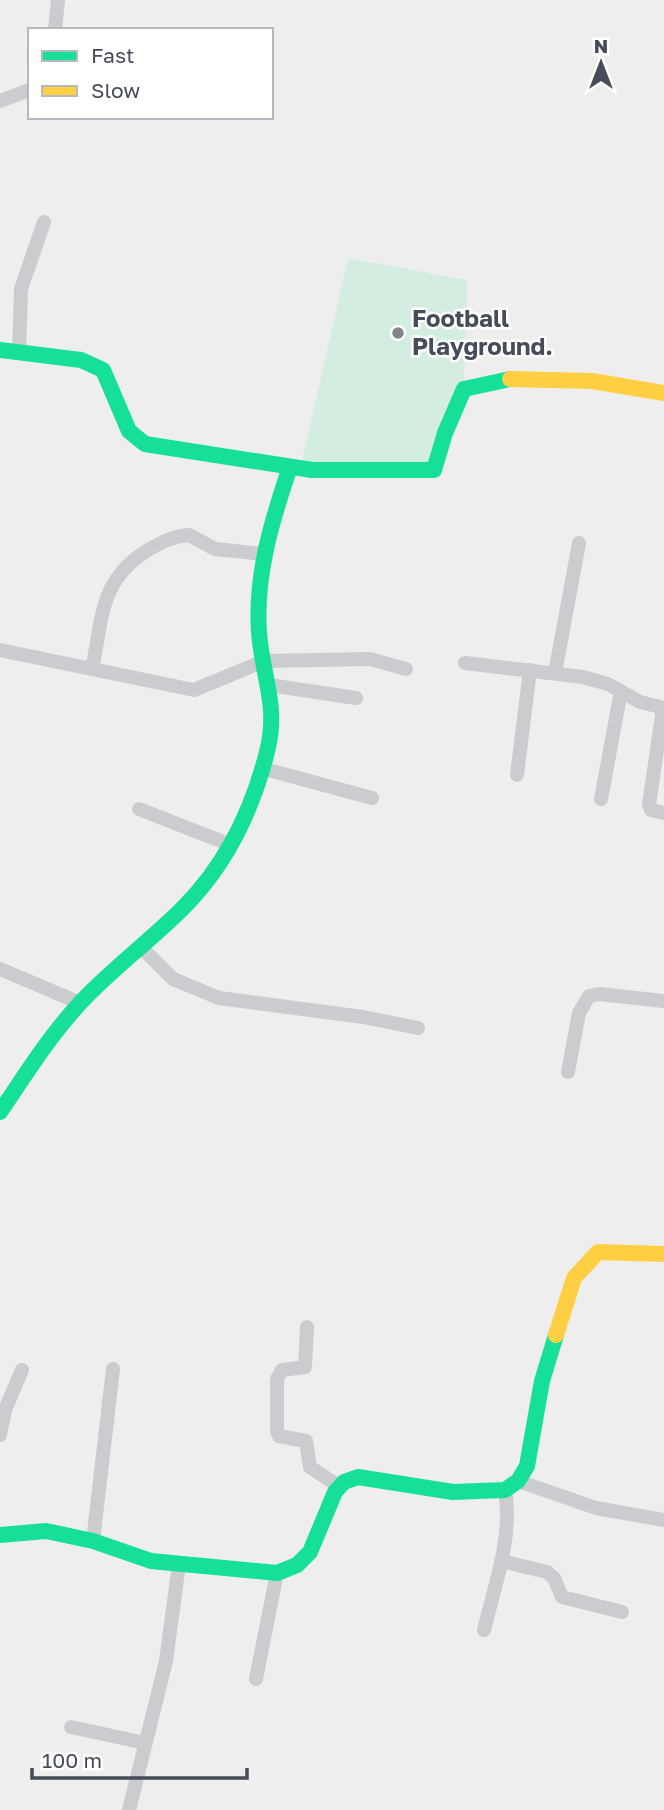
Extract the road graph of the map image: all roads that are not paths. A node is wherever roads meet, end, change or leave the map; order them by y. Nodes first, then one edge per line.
1 (58, 0) edge
2 (55, 28) edge
3 (28, 91) edge
4 (0, 101) edge
5 (44, 222) dead end
6 (0, 350) edge
7 (19, 353) junction
8 (664, 393) edge
9 (290, 467) junction
10 (579, 543) dead end
11 (264, 554) junction
12 (0, 650) edge
13 (264, 661) junction
14 (465, 663) dead end
15 (92, 669) junction
16 (406, 669) dead end
17 (530, 670) junction
18 (555, 673) junction
19 (269, 685) junction
20 (621, 691) junction
21 (356, 698) dead end
22 (664, 708) edge
23 (261, 768) junction
24 (517, 775) dead end
25 (372, 798) dead end
26 (601, 799) dead end
27 (139, 809) dead end
28 (664, 813) edge
29 (231, 845) junction
30 (140, 946) junction
31 (0, 969) edge
32 (664, 1001) edge
33 (80, 1003) junction
34 (418, 1028) dead end
35 (568, 1072) dead end
36 (0, 1112) edge
37 (664, 1254) edge
38 (307, 1327) dead end
39 (113, 1369) dead end
40 (22, 1370) dead end
41 (0, 1435) edge
42 (337, 1485) junction
43 (511, 1486) junction
44 (664, 1520) edge
45 (0, 1535) edge
46 (93, 1541) junction
47 (501, 1561) junction
48 (178, 1564) junction
49 (277, 1573) junction
50 (622, 1612) dead end
51 (484, 1630) dead end
52 (256, 1678) dead end
53 (71, 1727) dead end
54 (145, 1743) junction
55 (129, 1810) edge

1 - 2 street
3 - 4 street
5 - 7 street
6 - 7 street
7 - 9 street
8 - 9 street
9 - 11 street
10 - 18 street
11 - 13 street
11 - 15 street
12 - 15 street
13 - 15 street
13 - 16 street
13 - 19 street
14 - 17 street
17 - 18 street
17 - 24 street
18 - 20 street
19 - 21 street
19 - 23 street
20 - 22 street
20 - 26 street
22 - 28 street
23 - 25 street
23 - 29 street
27 - 29 street
29 - 30 street
30 - 33 street
30 - 34 street
31 - 33 street
32 - 35 street
33 - 36 street
37 - 43 street
38 - 42 street
39 - 46 street
40 - 41 street
42 - 43 street
42 - 49 street
43 - 44 street
43 - 47 street
45 - 46 street
46 - 48 street
47 - 50 street
47 - 51 street
48 - 49 street
48 - 54 street
49 - 52 street
53 - 54 street
54 - 55 street

